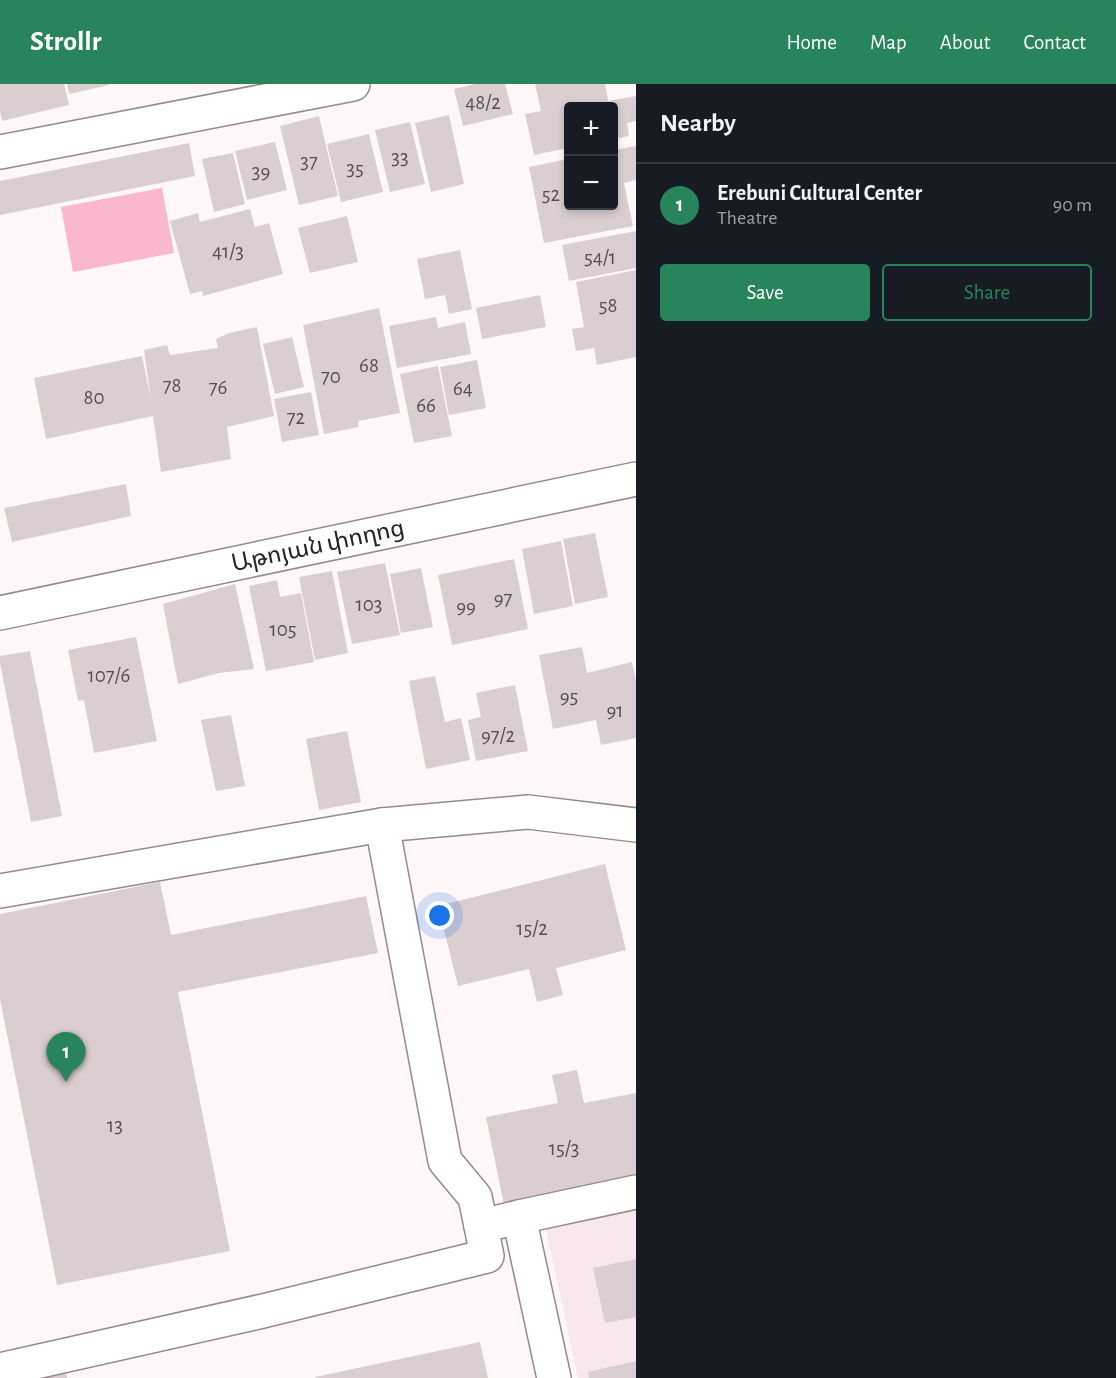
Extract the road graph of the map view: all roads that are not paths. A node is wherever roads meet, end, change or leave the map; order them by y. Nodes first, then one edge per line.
1 (353, 84) edge
2 (0, 152) edge
3 (636, 479) edge
4 (0, 613) edge
5 (382, 825) junction
6 (636, 825) edge
7 (0, 891) edge
8 (636, 1192) edge
9 (519, 1217) junction
10 (481, 1226) junction
11 (0, 1370) edge
12 (554, 1378) edge

1 - 2 main road
3 - 4 main road, Աթոյան փողոց
5 - 6 main road
5 - 7 main road
5 - 10 main road
8 - 9 main road
9 - 10 main road
9 - 12 main road
10 - 11 main road

